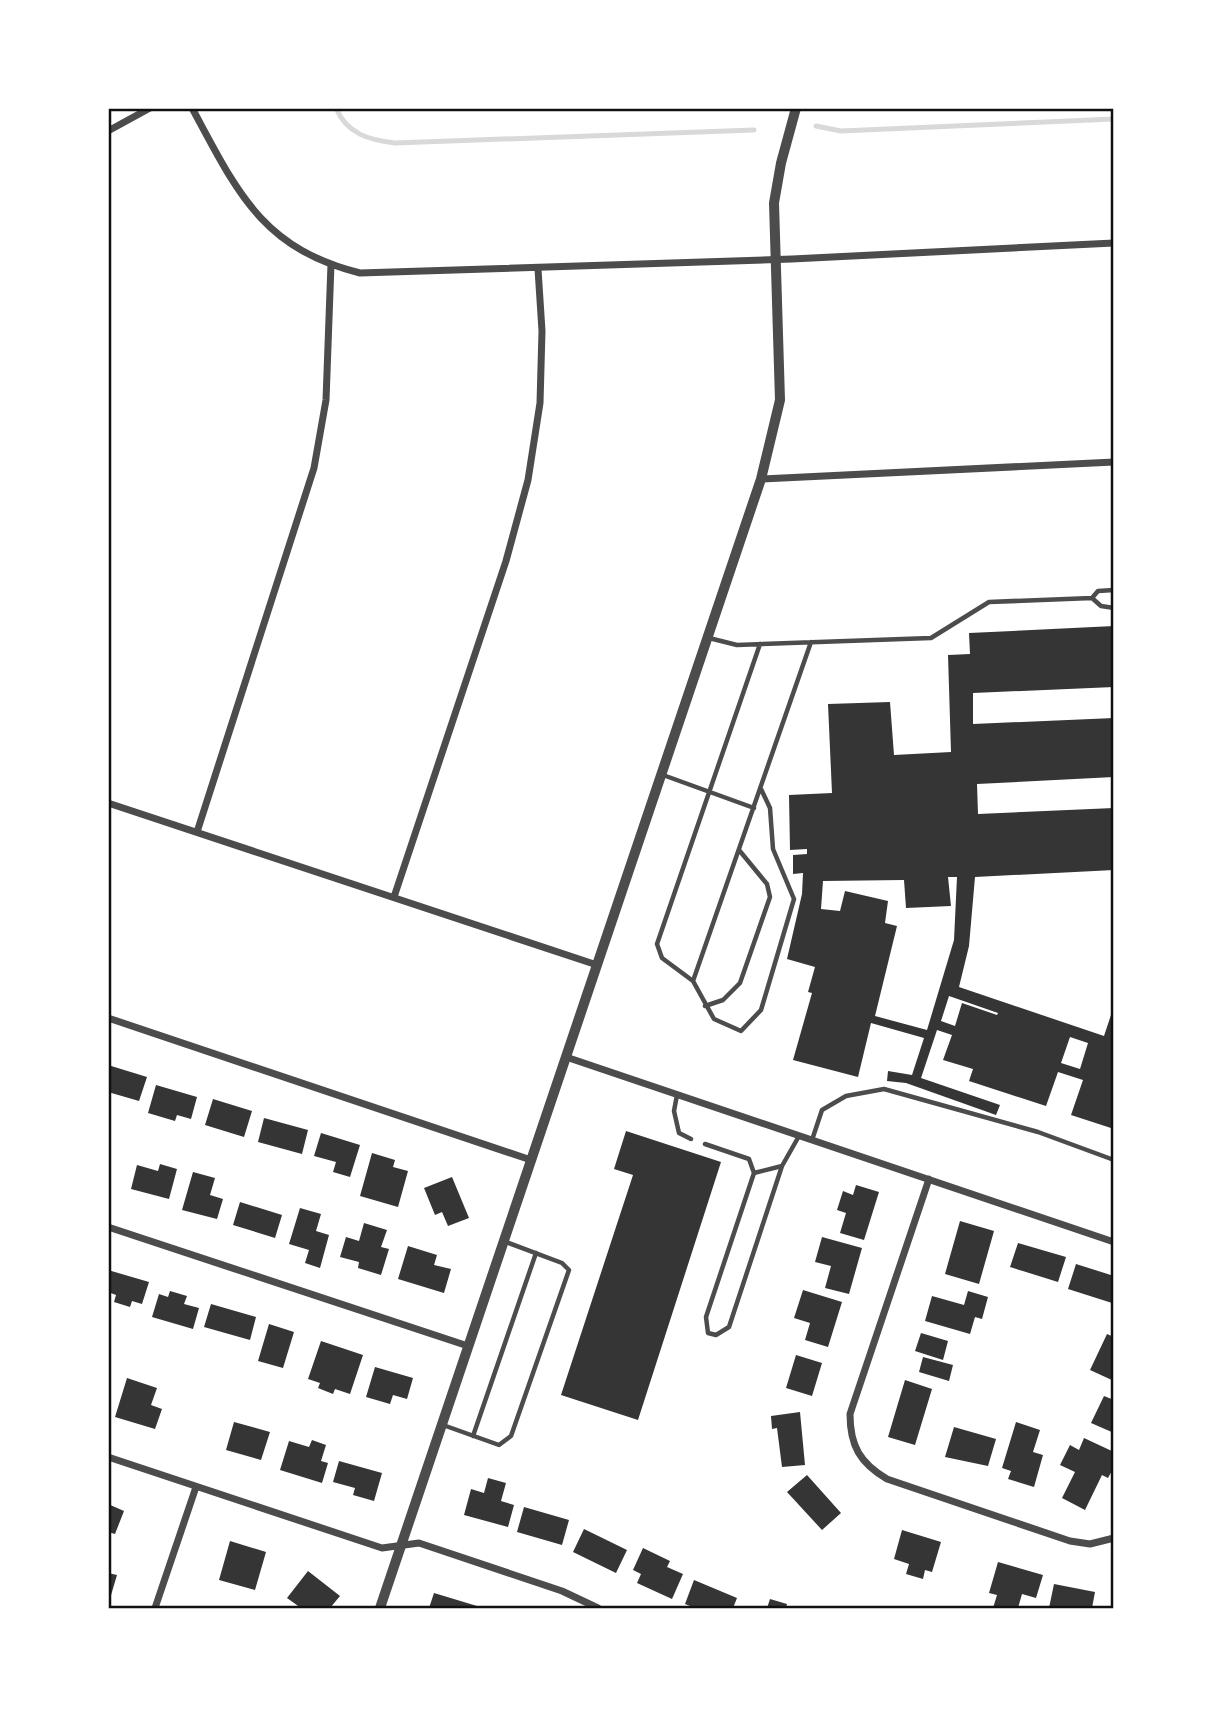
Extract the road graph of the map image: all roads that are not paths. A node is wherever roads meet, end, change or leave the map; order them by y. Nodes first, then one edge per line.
1 (150, 108) edge
2 (192, 108) edge
3 (796, 108) edge
4 (108, 131) edge
5 (1114, 243) edge
6 (773, 259) junction
7 (331, 264) junction
8 (538, 269) junction
9 (1114, 462) edge
10 (761, 479) junction
11 (1114, 590) edge
12 (1092, 598) junction
13 (1114, 608) edge
14 (708, 638) junction
15 (811, 642) junction
16 (760, 644) junction
17 (662, 774) junction
18 (761, 789) junction
19 (710, 791) junction
20 (108, 803) edge
21 (754, 808) junction
22 (197, 832) junction
23 (739, 850) junction
24 (394, 897) junction
25 (597, 965) junction
26 (693, 981) junction
27 (705, 1006) junction
28 (108, 1018) edge
29 (566, 1057) junction
30 (677, 1094) junction
31 (799, 1136) junction
32 (691, 1139) dead end
33 (811, 1140) junction
34 (705, 1144) dead end
35 (531, 1160) junction
36 (1114, 1160) edge
37 (782, 1166) junction
38 (754, 1173) junction
39 (929, 1179) junction
40 (108, 1227) edge
41 (504, 1241) junction
42 (1114, 1242) edge
43 (536, 1253) junction
44 (468, 1346) junction
45 (442, 1424) junction
46 (473, 1436) junction
47 (108, 1457) edge
48 (196, 1487) junction
49 (1114, 1538) edge
50 (402, 1545) junction
51 (155, 1608) edge
52 (380, 1608) edge
53 (598, 1608) edge

1 - 4 street
2 - 7 street
3 - 6 street
5 - 6 street
6 - 8 street
6 - 10 street
7 - 8 street
7 - 22 street
8 - 24 street
9 - 10 street
10 - 14 street
11 - 12 lane
12 - 13 lane
12 - 15 lane
14 - 16 lane
14 - 17 street
15 - 16 lane
15 - 18 lane
16 - 19 lane
17 - 19 lane
17 - 25 street
18 - 21 lane
18 - 27 lane
19 - 21 lane
19 - 26 lane
20 - 22 street
21 - 23 lane
22 - 24 street
23 - 26 lane
23 - 27 lane
24 - 25 street
25 - 29 street
26 - 27 lane
28 - 35 street
29 - 30 street
29 - 35 street
30 - 31 street
30 - 32 lane
31 - 33 street
31 - 37 lane
33 - 36 lane
33 - 39 street
34 - 38 lane
35 - 41 street
37 - 38 lane
37 - 38 lane
39 - 42 street
39 - 49 street
40 - 44 street
41 - 43 lane
41 - 44 street
43 - 46 lane
43 - 46 lane
44 - 45 street
45 - 46 lane
45 - 50 street
47 - 48 street
48 - 50 street
48 - 51 street
50 - 52 street
50 - 53 street

